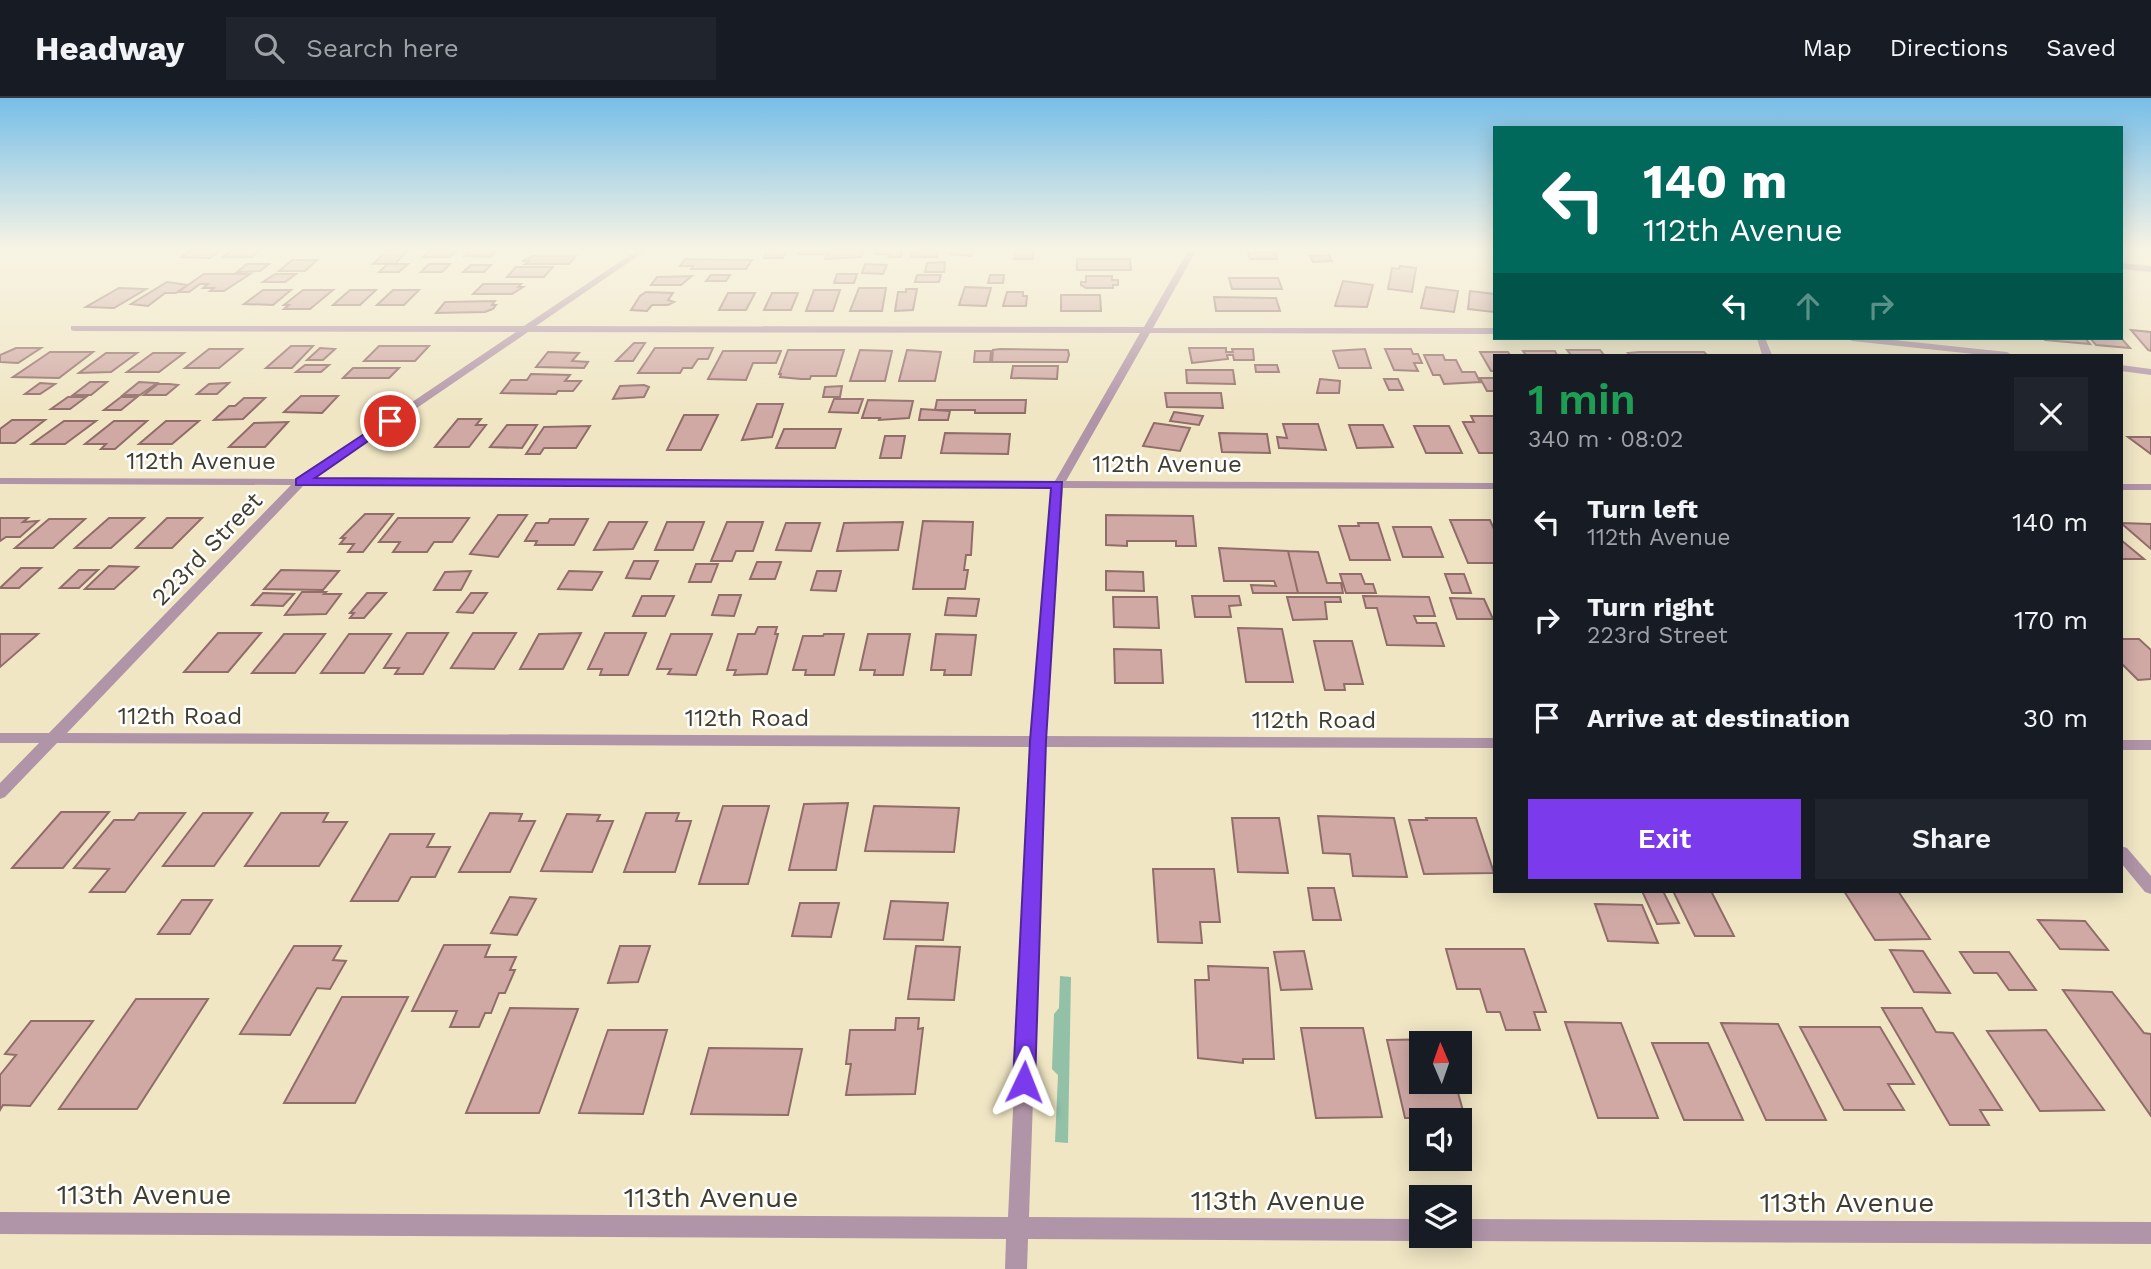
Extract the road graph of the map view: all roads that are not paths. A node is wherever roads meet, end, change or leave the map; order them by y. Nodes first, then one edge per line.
1 (562, 304) edge
2 (1161, 304) edge
3 (74, 328) dead end
4 (524, 329) junction
5 (1146, 330) junction
6 (1493, 331) edge
7 (1870, 340) edge
8 (1998, 354) edge
9 (2123, 368) edge
10 (2151, 372) edge
11 (0, 481) edge
12 (301, 482) junction
13 (1058, 485) junction
14 (1493, 486) edge
15 (2123, 487) edge
16 (2151, 488) edge
17 (0, 738) edge
18 (52, 738) junction
19 (1038, 741) junction
20 (1493, 743) edge
21 (2123, 745) edge
22 (2151, 745) edge
23 (0, 793) edge
24 (2123, 854) edge
25 (2151, 887) edge
26 (0, 1223) edge
27 (1018, 1229) junction
28 (1409, 1230) edge
29 (1472, 1230) edge
30 (2151, 1233) edge
31 (1016, 1269) edge

1 - 4 street, 223rd Street
2 - 5 street
3 - 4 street
4 - 5 street
4 - 12 street, 223rd Street
5 - 6 street
5 - 13 street
7 - 8 street
9 - 10 street
11 - 12 street, 112th Avenue
12 - 13 street, 112th Avenue
12 - 18 street, 223rd Street
13 - 14 street, 112th Avenue
13 - 19 street
15 - 16 street
17 - 18 street, 112th Road
18 - 19 street, 112th Road
18 - 23 street, 223rd Street
19 - 20 street, 112th Road
19 - 27 street
21 - 22 street
24 - 25 street
26 - 27 street, 113th Avenue
27 - 28 street, 113th Avenue
27 - 31 street
29 - 30 street, 113th Avenue

